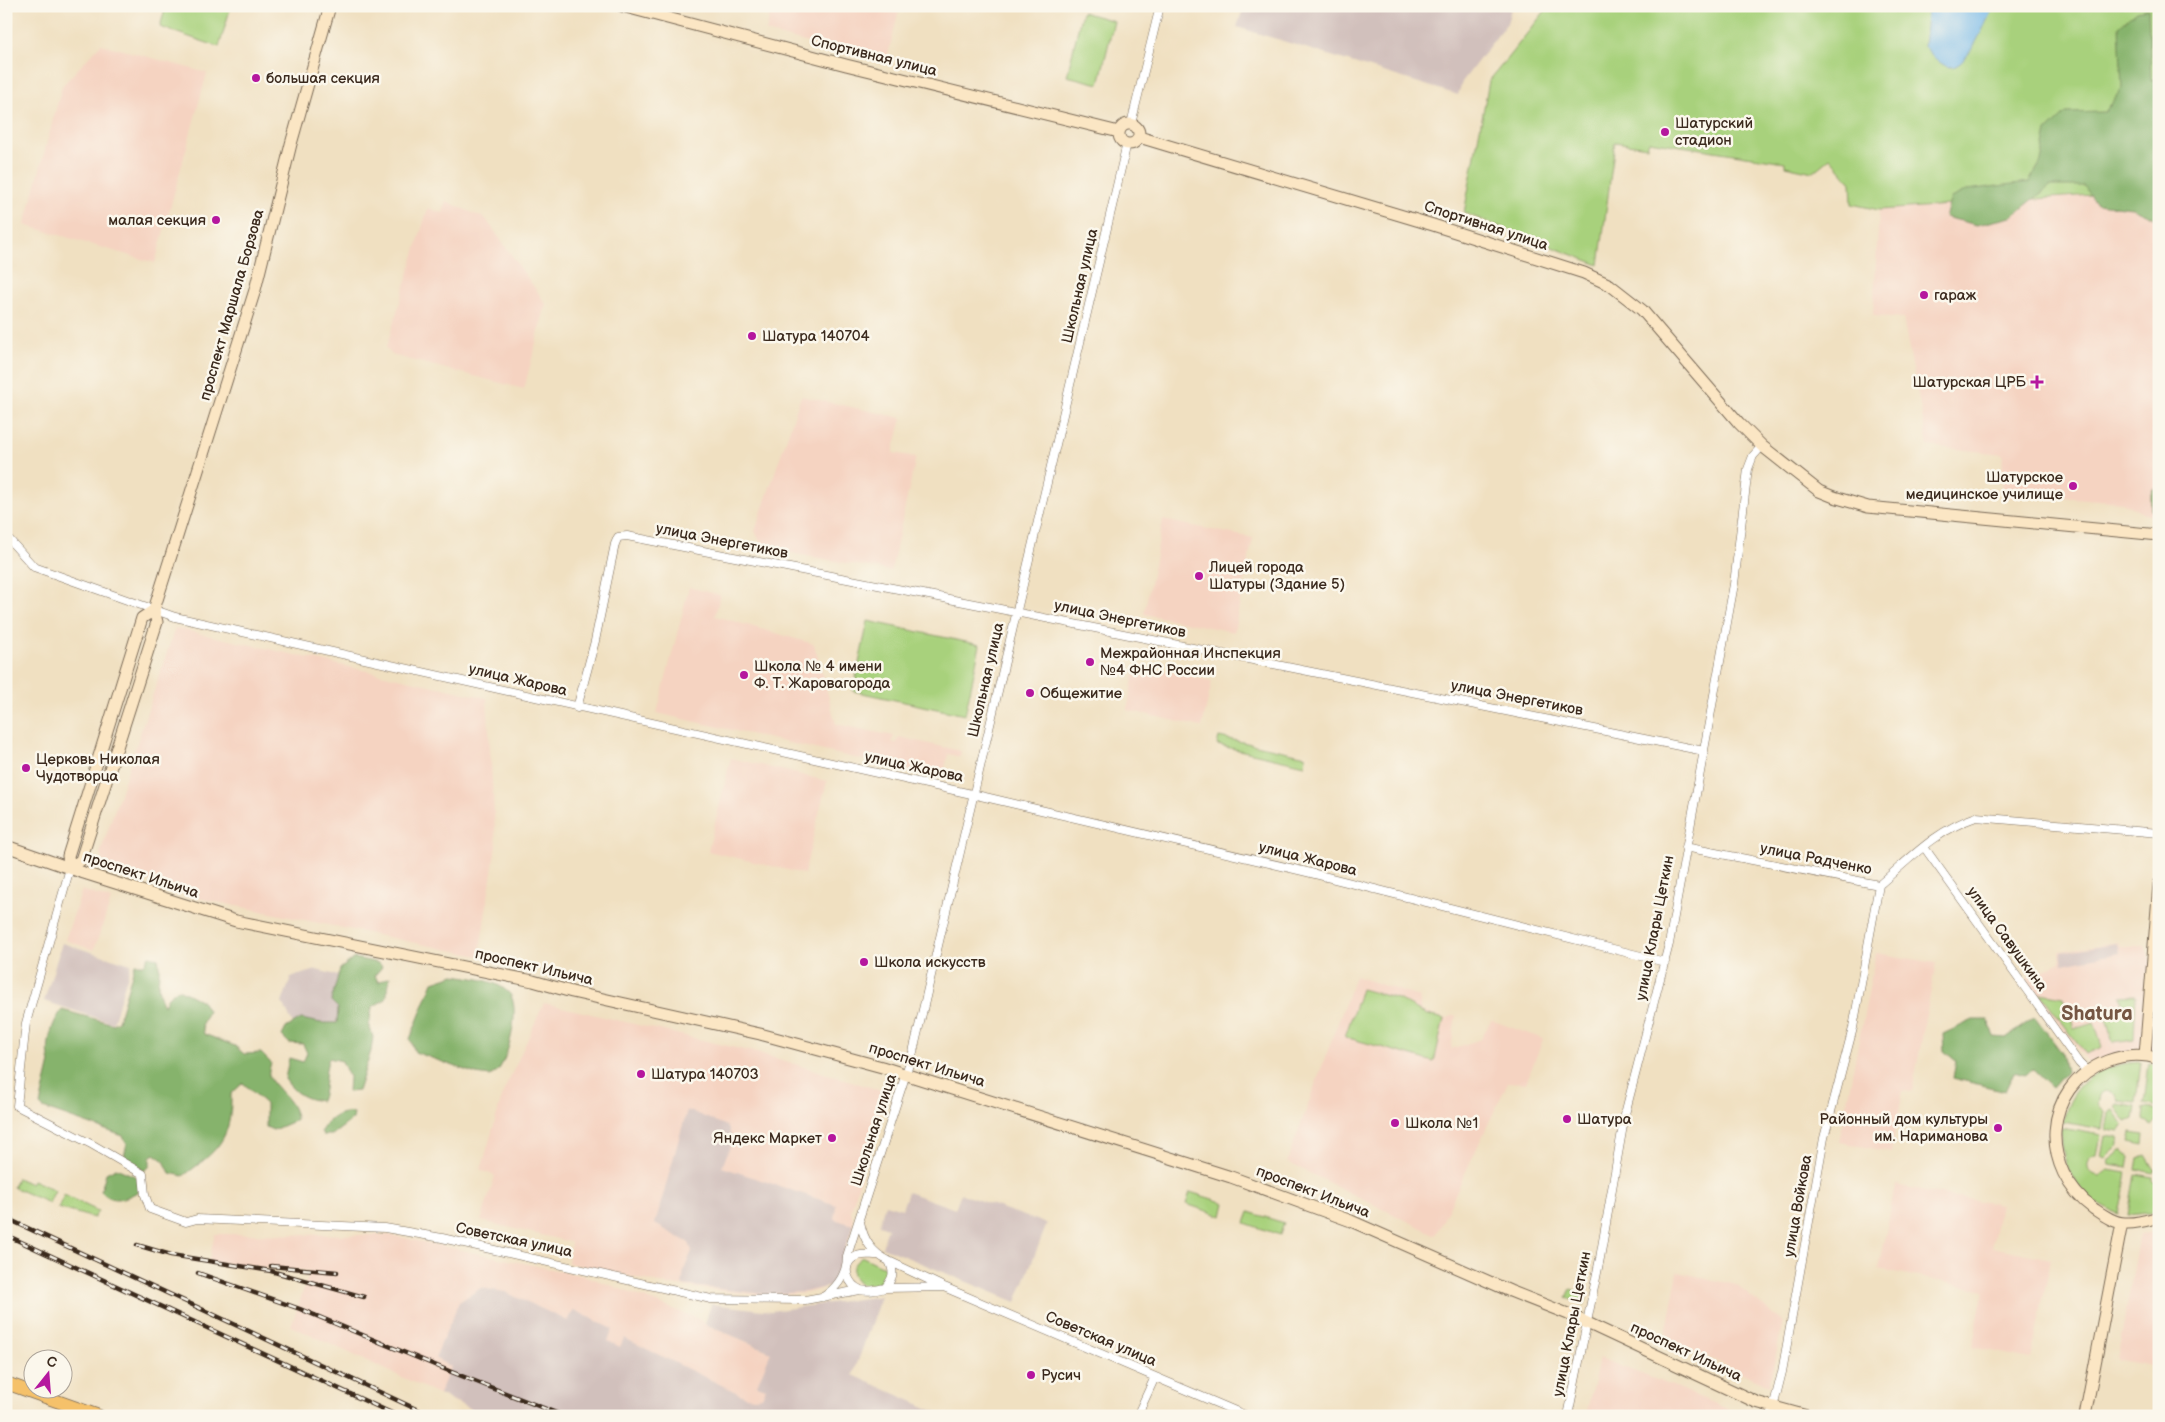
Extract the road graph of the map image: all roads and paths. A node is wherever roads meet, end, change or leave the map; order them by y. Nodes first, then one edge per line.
1 (330, 6) edge
2 (622, 6) edge
3 (1160, 6) edge
4 (1131, 124) junction
5 (1119, 132) junction
6 (1139, 137) junction
7 (1127, 143) junction
8 (1762, 446) junction
9 (2159, 535) edge
10 (6, 536) edge
11 (154, 610) junction
12 (1015, 612) junction
13 (577, 708) junction
14 (1704, 751) junction
15 (974, 794) junction
16 (2159, 833) edge
17 (6, 846) edge
18 (1686, 847) junction
19 (1924, 847) junction
20 (70, 868) junction
21 (2159, 884) edge
22 (1879, 885) junction
23 (1665, 962) junction
24 (2145, 1055) junction
25 (2159, 1059) edge
26 (2087, 1071) junction
27 (906, 1074) junction
28 (2159, 1217) edge
29 (860, 1220) junction
30 (2122, 1223) junction
31 (877, 1255) junction
32 (889, 1261) junction
33 (847, 1268) junction
34 (944, 1287) junction
35 (885, 1288) junction
36 (860, 1290) junction
37 (823, 1297) junction
38 (1587, 1322) junction
39 (1155, 1377) junction
40 (6, 1383) edge
41 (1772, 1412) edge
42 (99, 1416) edge
43 (1137, 1416) edge
44 (1247, 1416) edge
45 (1568, 1416) edge
46 (1807, 1416) edge
47 (2085, 1416) edge

1 - 11 street, проспект Маршала Борзова
2 - 5 street, Спортивная улица
3 - 4 street
4 - 5 street
4 - 6 street
5 - 7 street
6 - 7 street
6 - 8 street, Спортивная улица
7 - 12 street, Школьная улица
8 - 9 street, Спортивная улица
8 - 14 street, улица Клары Цеткин
10 - 11 street, улица Жарова
11 - 13 street, улица Жарова
11 - 20 street, проспект Маршала Борзова
12 - 13 street, улица Энергетиков
12 - 14 street, улица Энергетиков
12 - 15 street, Школьная улица
13 - 15 street, улица Жарова
14 - 18 street, улица Клары Цеткин
15 - 23 street, улица Жарова
15 - 27 street, Школьная улица
16 - 19 street, улица Радченко
17 - 20 street, проспект Ильича
18 - 22 street, улица Радченко
18 - 23 street, улица Клары Цеткин
19 - 22 street, улица Радченко
19 - 26 street, улица Савушкина
20 - 27 street, проспект Ильича
20 - 37 street, Советская улица
21 - 24 street
22 - 41 street, улица Войкова
23 - 38 street, улица Клары Цеткин
24 - 25 street
24 - 26 street
26 - 30 street
27 - 29 street, Школьная улица
27 - 38 street, проспект Ильича
28 - 30 street
29 - 31 street
29 - 33 street, Школьная улица
30 - 47 street
31 - 32 street
31 - 33 street
32 - 34 street, Советская улица
32 - 35 street
33 - 36 street
33 - 37 street
34 - 35 street, Советская улица
34 - 39 street, Советская улица
35 - 36 street
36 - 37 street, Советская улица
38 - 41 street, проспект Ильича
38 - 45 street, улица Клары Цеткин
39 - 43 street
39 - 44 street, Советская улица
40 - 42 main road
41 - 46 street, проспект Ильича

